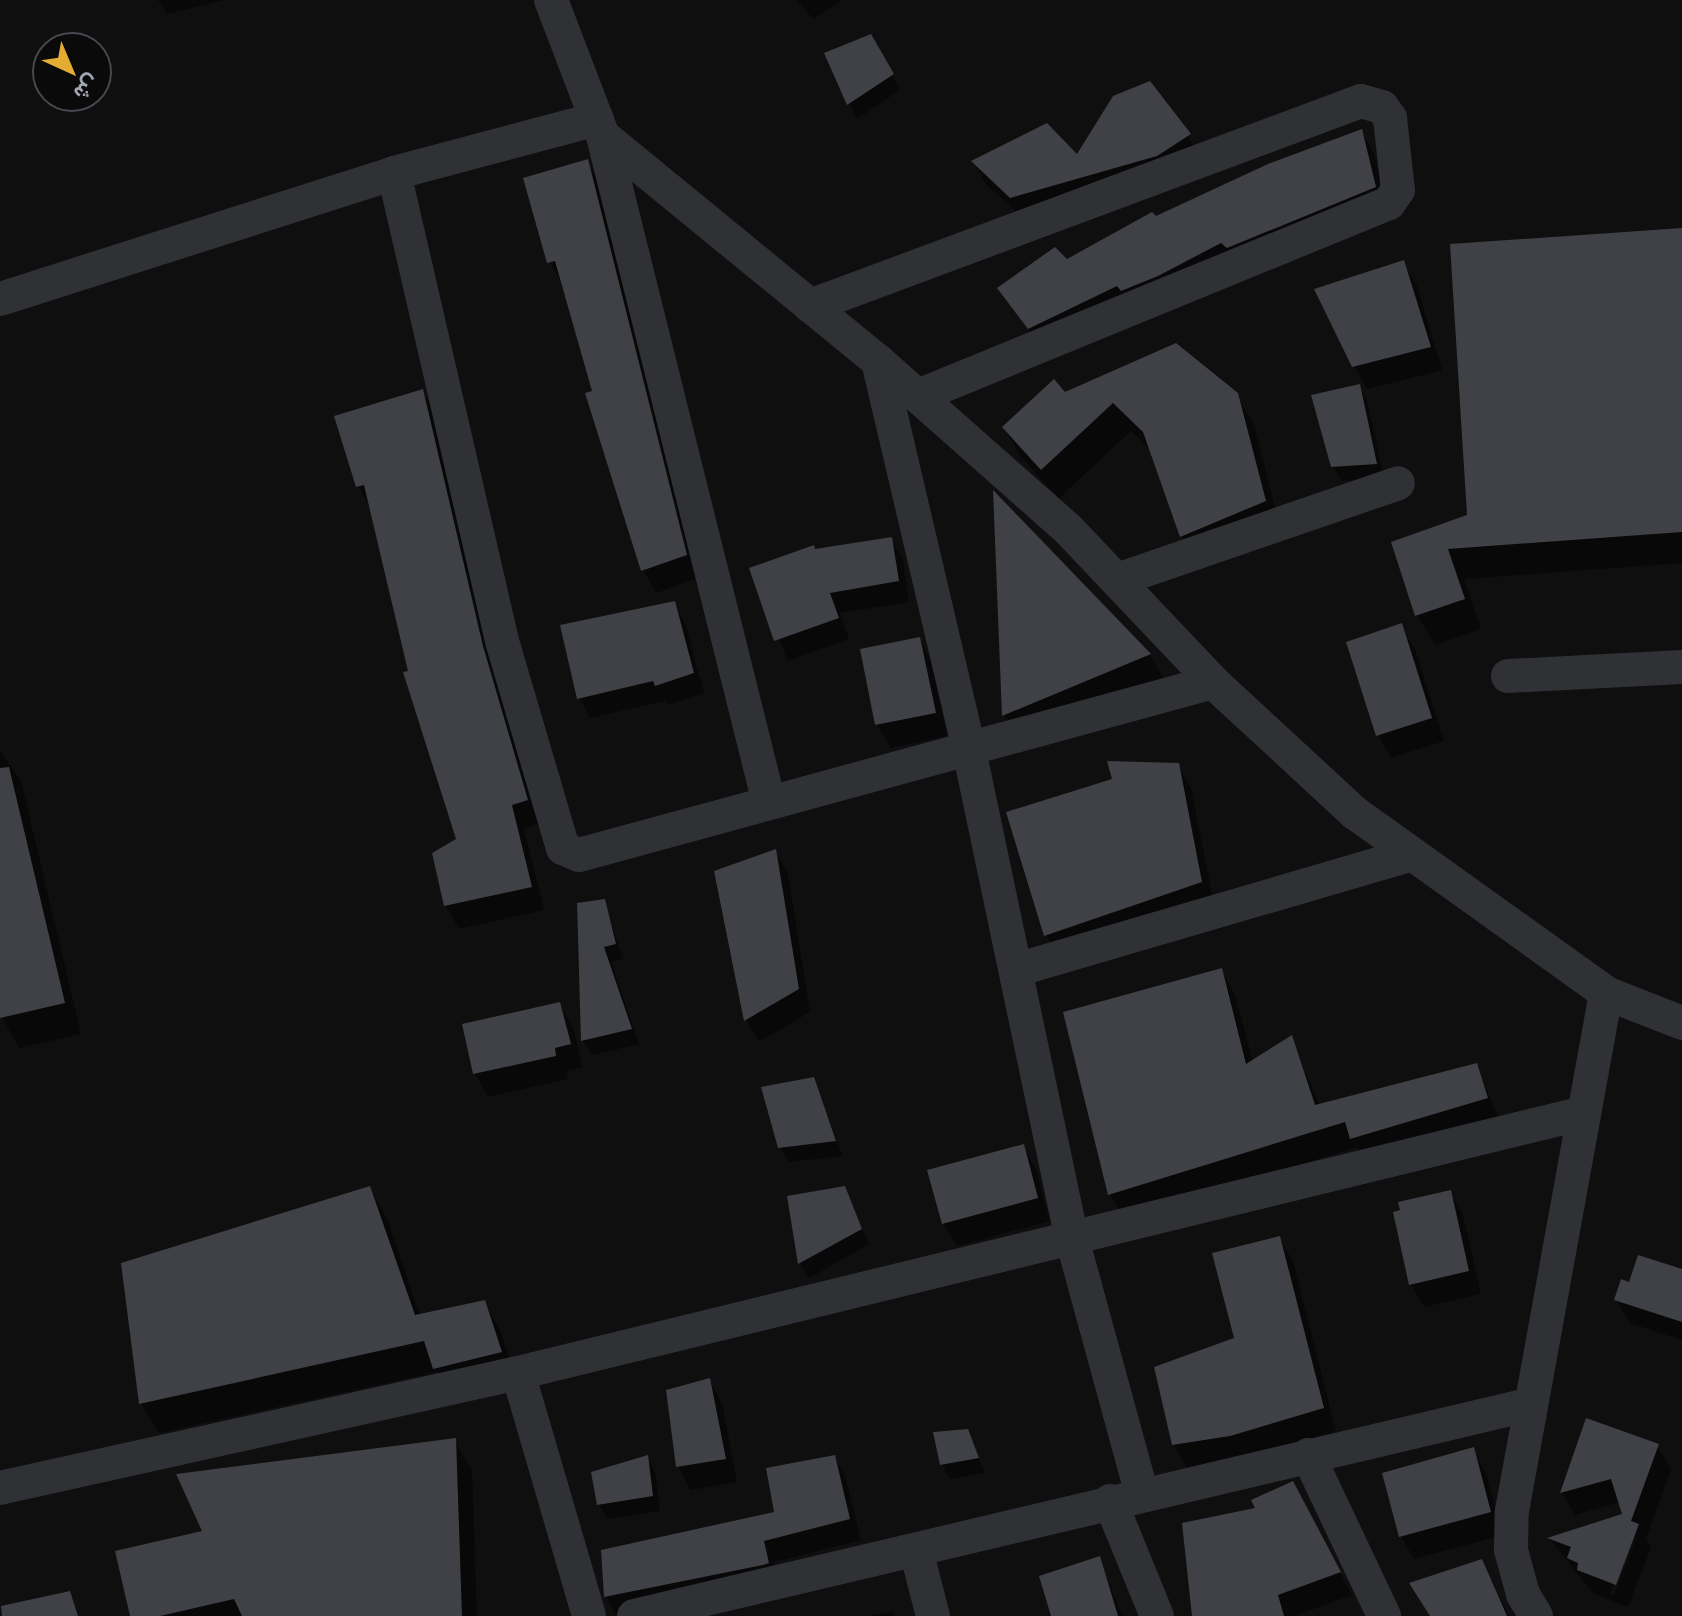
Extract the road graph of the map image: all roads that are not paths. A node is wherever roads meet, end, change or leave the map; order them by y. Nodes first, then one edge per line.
1 (551, 0) edge
2 (600, 128) junction
3 (394, 173) junction
4 (0, 299) edge
5 (810, 306) junction
6 (878, 361) junction
7 (918, 396) junction
8 (1398, 483) dead end
9 (1117, 580) junction
10 (1682, 667) edge
11 (1508, 676) dead end
12 (1213, 682) junction
13 (968, 745) junction
14 (768, 799) junction
15 (1410, 855) junction
16 (1016, 970) junction
17 (1606, 993) junction
18 (1682, 1023) edge
19 (1584, 1113) junction
20 (1071, 1235) junction
21 (518, 1373) junction
22 (1527, 1405) junction
23 (1308, 1455) junction
24 (0, 1488) edge
25 (1126, 1498) junction
26 (916, 1550) junction
27 (698, 1610) edge
28 (589, 1616) edge
29 (634, 1616) edge
30 (933, 1616) edge
31 (1157, 1616) edge
32 (1384, 1616) edge
33 (1536, 1616) edge

1 - 2 street
2 - 3 street
2 - 5 street
2 - 14 street
3 - 4 street
3 - 14 street
5 - 6 street
5 - 7 street
6 - 7 street
6 - 13 street
7 - 9 street
8 - 9 street
9 - 12 street
10 - 11 street
12 - 13 street
12 - 15 street
13 - 14 street
13 - 16 street
15 - 16 street
15 - 17 street
16 - 20 street
17 - 18 street
17 - 19 street
19 - 20 street
19 - 22 street
20 - 21 street
20 - 25 street
21 - 24 street
21 - 28 street
22 - 23 street
22 - 33 street
23 - 25 street
23 - 32 street
25 - 26 street
25 - 31 street
26 - 27 street
26 - 30 street
27 - 29 street

